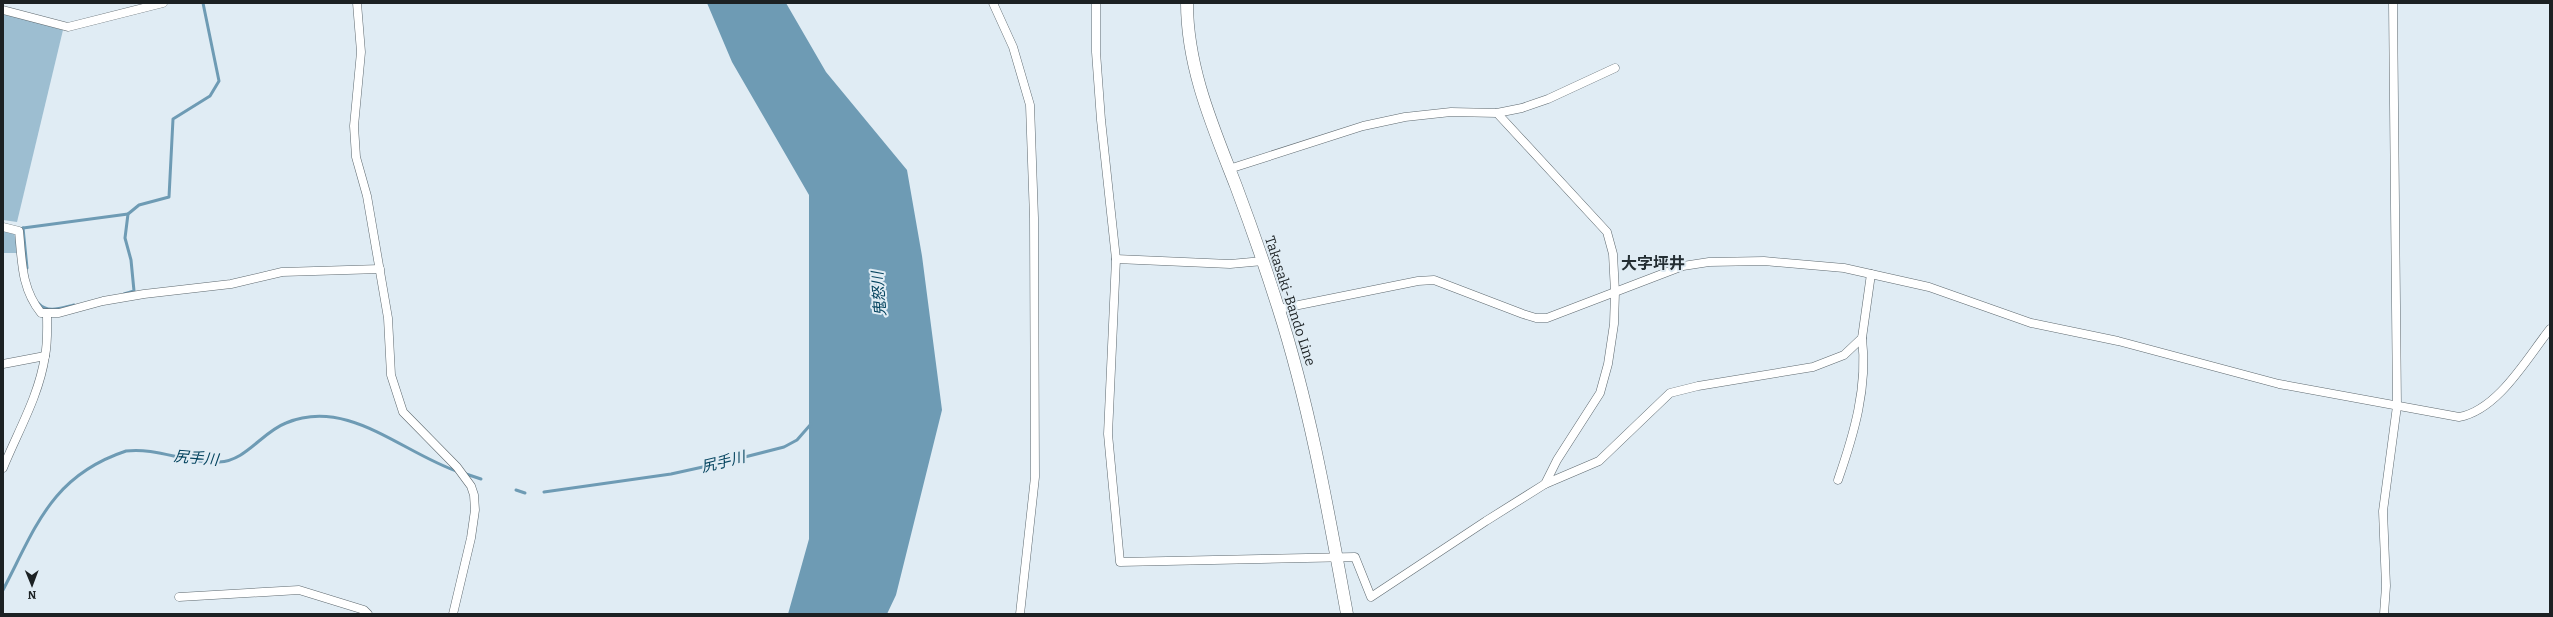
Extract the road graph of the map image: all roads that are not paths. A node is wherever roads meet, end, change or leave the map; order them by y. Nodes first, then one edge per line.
1 (163, 3) edge
2 (357, 3) edge
3 (993, 3) edge
4 (1096, 3) edge
5 (1187, 3) edge
6 (2393, 3) edge
7 (3, 10) edge
8 (1615, 68) dead end
9 (1497, 113) junction
10 (1229, 170) junction
11 (3, 227) edge
12 (1116, 259) junction
13 (1263, 261) junction
14 (380, 269) junction
15 (1871, 274) junction
16 (1615, 292) junction
17 (1279, 309) junction
18 (47, 313) junction
19 (2550, 329) edge
20 (1862, 338) junction
21 (45, 356) junction
22 (3, 364) edge
23 (2397, 406) junction
24 (3, 468) edge
25 (1838, 480) dead end
26 (1545, 484) junction
27 (1337, 557) junction
28 (179, 596) dead end
29 (368, 614) edge
30 (453, 614) edge
31 (1020, 614) edge
32 (1346, 614) edge
33 (2384, 614) edge

1 - 7 street
2 - 14 street
3 - 31 street
4 - 12 street
5 - 10 main road, Takasaki-Bando Line
6 - 23 street
8 - 9 street
9 - 10 street
9 - 16 street
10 - 13 main road, Takasaki-Bando Line
11 - 18 street
12 - 13 street
12 - 27 street
13 - 17 main road, Takasaki-Bando Line
14 - 18 street
14 - 30 street
15 - 16 street
15 - 20 street
15 - 23 street
16 - 17 street
16 - 26 street
17 - 27 main road, Takasaki-Bando Line
18 - 21 street
19 - 23 street
20 - 25 street
20 - 26 street
21 - 22 street
21 - 24 street
23 - 33 street
26 - 27 street
27 - 32 main road, Takasaki-Bando Line
28 - 29 street

